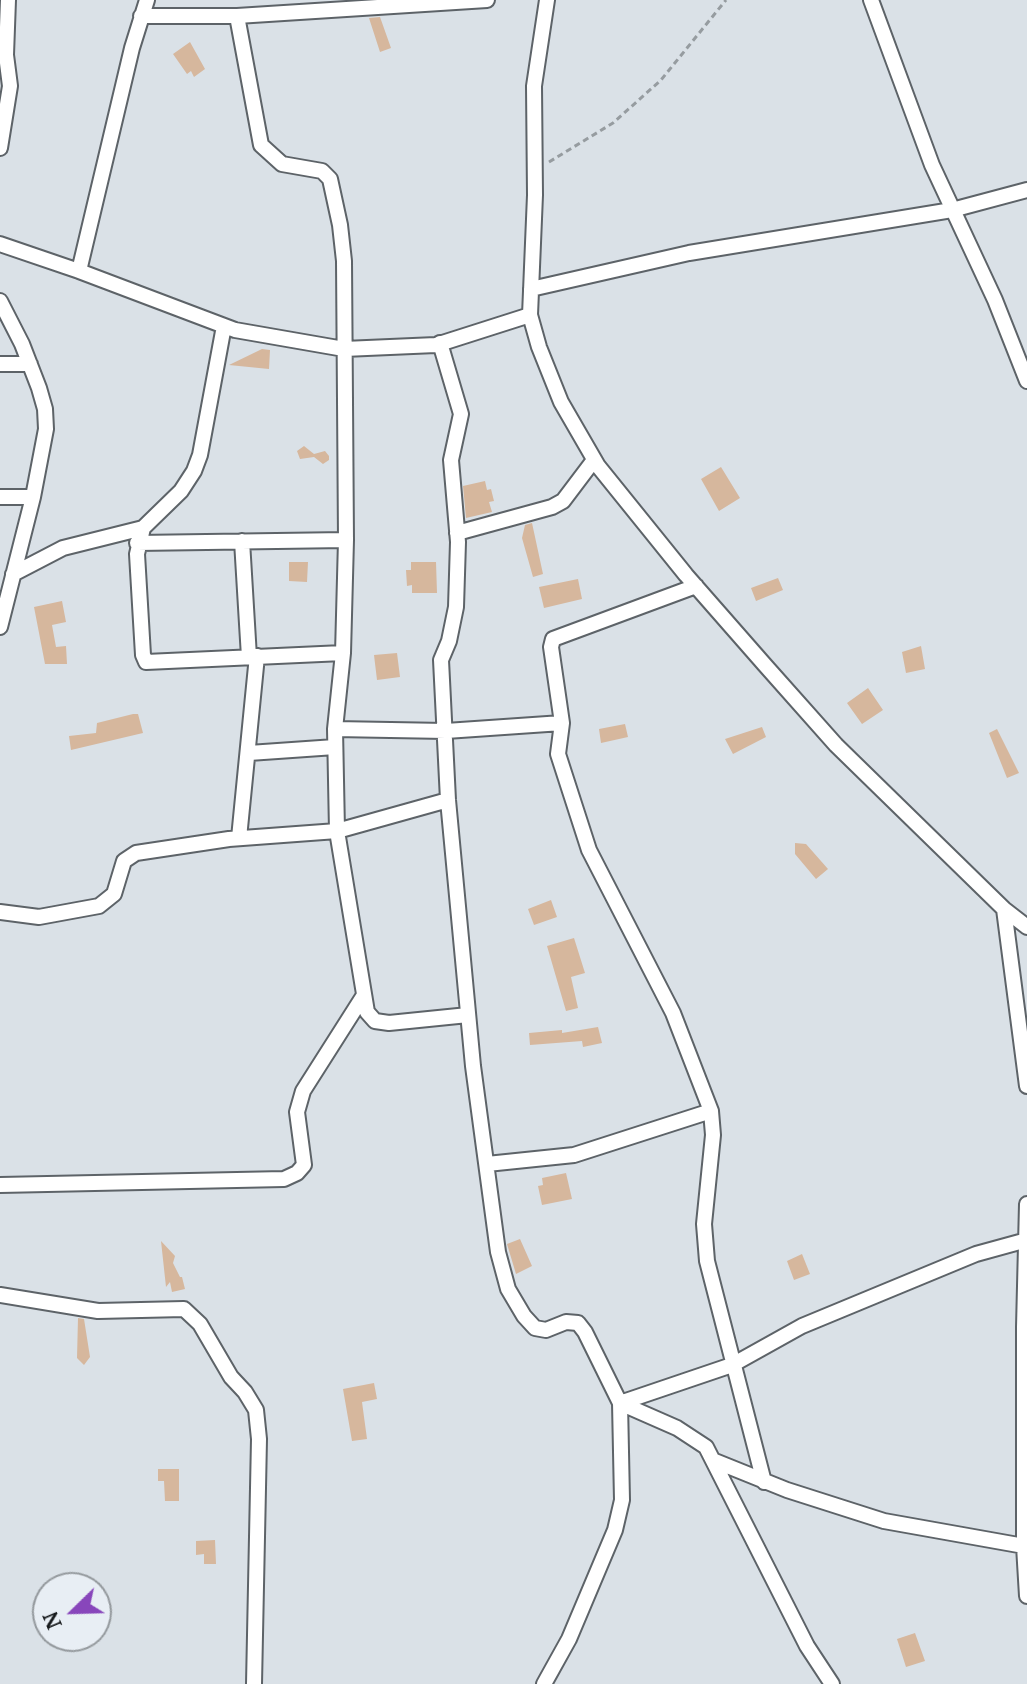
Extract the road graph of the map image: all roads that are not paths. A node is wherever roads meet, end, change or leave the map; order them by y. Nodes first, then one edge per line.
1 (8, 0) edge
2 (147, 0) edge
3 (487, 0) edge
4 (547, 0) edge
5 (871, 0) edge
6 (317, 6) edge
7 (141, 16) junction
8 (237, 16) junction
9 (0, 148) edge
10 (1027, 190) edge
11 (952, 210) junction
12 (0, 244) edge
13 (79, 271) junction
14 (531, 289) junction
15 (0, 301) edge
16 (530, 315) junction
17 (224, 326) junction
18 (440, 343) junction
19 (344, 349) junction
20 (0, 364) edge
21 (30, 364) junction
22 (1027, 381) edge
23 (594, 460) junction
24 (0, 497) edge
25 (33, 497) junction
26 (457, 533) junction
27 (140, 536) junction
28 (346, 540) junction
29 (242, 541) junction
30 (13, 574) junction
31 (696, 586) junction
32 (0, 627) edge
33 (343, 653) junction
34 (253, 656) junction
35 (562, 723) junction
36 (335, 729) junction
37 (446, 731) junction
38 (335, 747) junction
39 (249, 753) junction
40 (448, 800) junction
41 (337, 831) junction
42 (239, 838) junction
43 (1004, 909) junction
44 (0, 912) edge
45 (1027, 927) edge
46 (364, 995) junction
47 (468, 1015) junction
48 (1027, 1086) edge
49 (711, 1111) junction
50 (487, 1164) junction
51 (0, 1185) edge
52 (1027, 1204) edge
53 (1026, 1240) edge
54 (0, 1295) edge
55 (732, 1365) junction
56 (620, 1403) junction
57 (715, 1461) junction
58 (764, 1482) junction
59 (1026, 1528) edge
60 (1024, 1546) junction
61 (1027, 1596) edge
62 (254, 1684) edge
63 (544, 1684) edge
64 (832, 1684) edge

1 - 9 street
2 - 7 street
3 - 6 street
4 - 14 street
5 - 11 street
6 - 8 street
7 - 8 street
7 - 13 street
8 - 19 street
10 - 11 street
11 - 14 street
11 - 22 street
12 - 13 street
13 - 17 street
14 - 16 street
15 - 21 street
16 - 18 street
16 - 23 street
17 - 19 street
17 - 27 street
18 - 19 street
18 - 26 street
19 - 28 street
20 - 21 street
21 - 25 street
23 - 26 street
23 - 31 street
24 - 25 street
25 - 30 street
26 - 37 street
27 - 29 street
27 - 30 street
27 - 34 street
28 - 29 street
28 - 33 street
29 - 34 street
30 - 32 street
31 - 35 street
31 - 43 street
33 - 34 street
33 - 36 street
34 - 39 street
35 - 37 street
35 - 49 street
36 - 37 street
36 - 38 street
37 - 40 street
38 - 39 street
38 - 41 street
39 - 42 street
40 - 41 street
40 - 47 street
41 - 42 street
41 - 46 street
42 - 44 street
43 - 45 street
43 - 48 street
46 - 47 street
46 - 51 street
47 - 50 street
49 - 50 street
49 - 55 street
50 - 56 street
52 - 53 street
53 - 55 street
53 - 59 street
54 - 62 street
55 - 56 street
55 - 58 street
56 - 57 street
56 - 63 street
57 - 58 street
57 - 64 street
58 - 60 street
59 - 60 street
60 - 61 street

